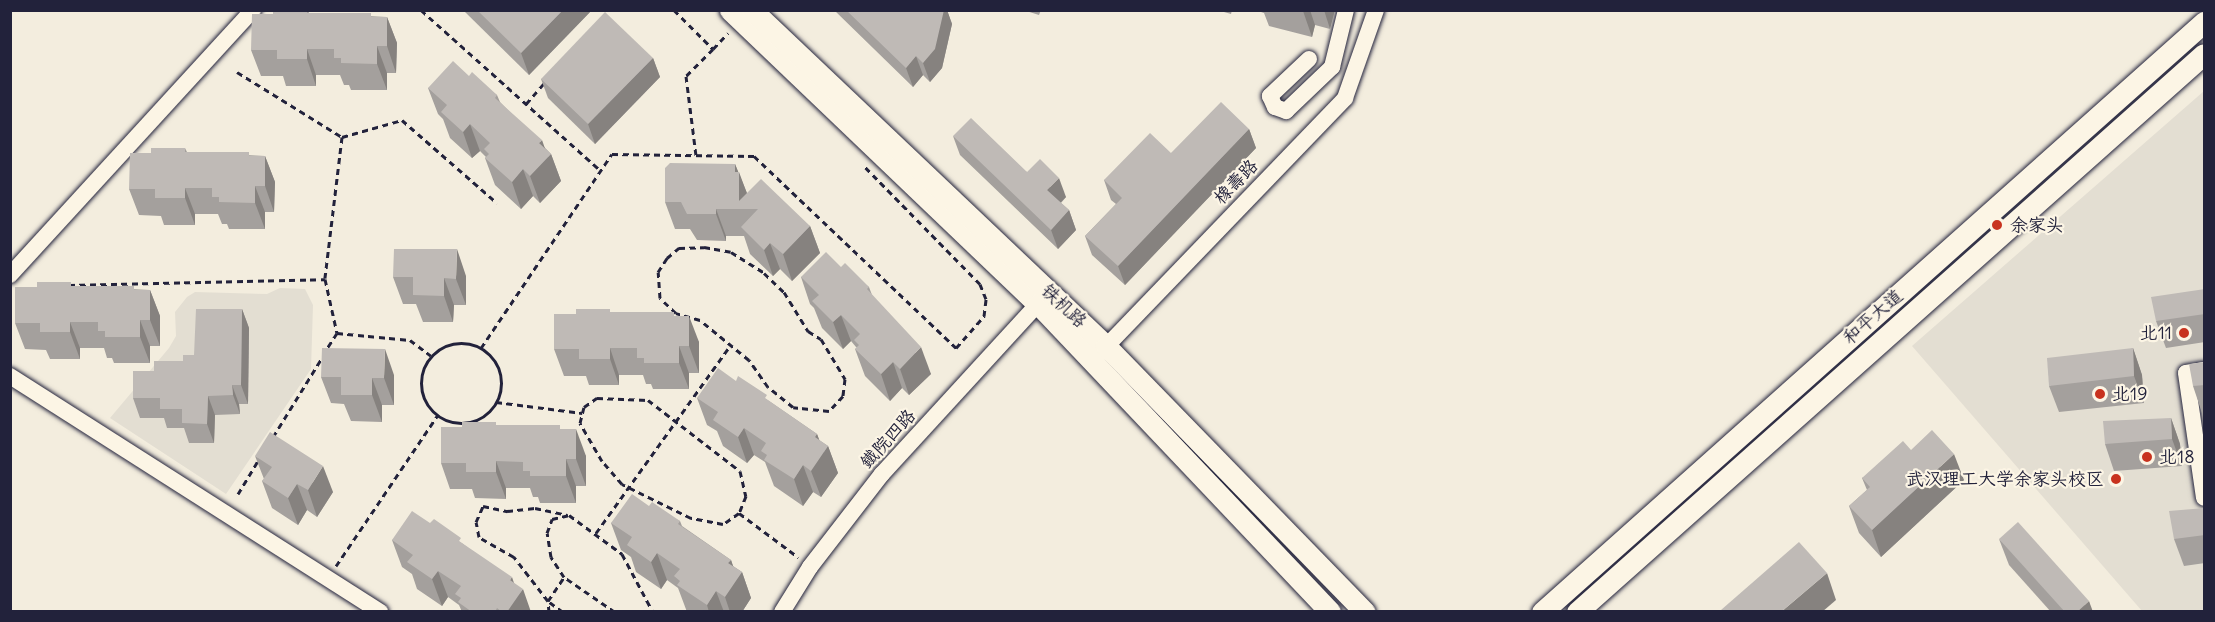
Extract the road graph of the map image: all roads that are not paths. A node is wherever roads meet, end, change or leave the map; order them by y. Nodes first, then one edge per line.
1 (253, 10) edge
2 (752, 10) edge
3 (1346, 10) edge
4 (1376, 10) edge
5 (728, 22) edge
6 (2205, 22) edge
7 (2205, 54) edge
8 (1309, 60) dead end
9 (10, 275) edge
10 (1038, 304) junction
11 (1099, 353) junction
12 (2205, 369) edge
13 (10, 376) edge
14 (2200, 437) edge
15 (2205, 498) edge
16 (380, 612) edge
17 (782, 612) edge
18 (1330, 612) edge
19 (1365, 612) edge
20 (1542, 612) edge
21 (1577, 612) edge

1 - 9 street
2 - 11 main road, 铁机路
3 - 8 street
4 - 11 street, 橡壽路
5 - 10 main road, 铁机路
6 - 20 main road, 和平大道
7 - 21 main road, 和平大道
10 - 11 main road, 铁机路
10 - 17 street, 鐵院四路
11 - 18 main road, 铁机路
11 - 19 main road, 铁机路
12 - 14 street
13 - 16 street
14 - 15 street

